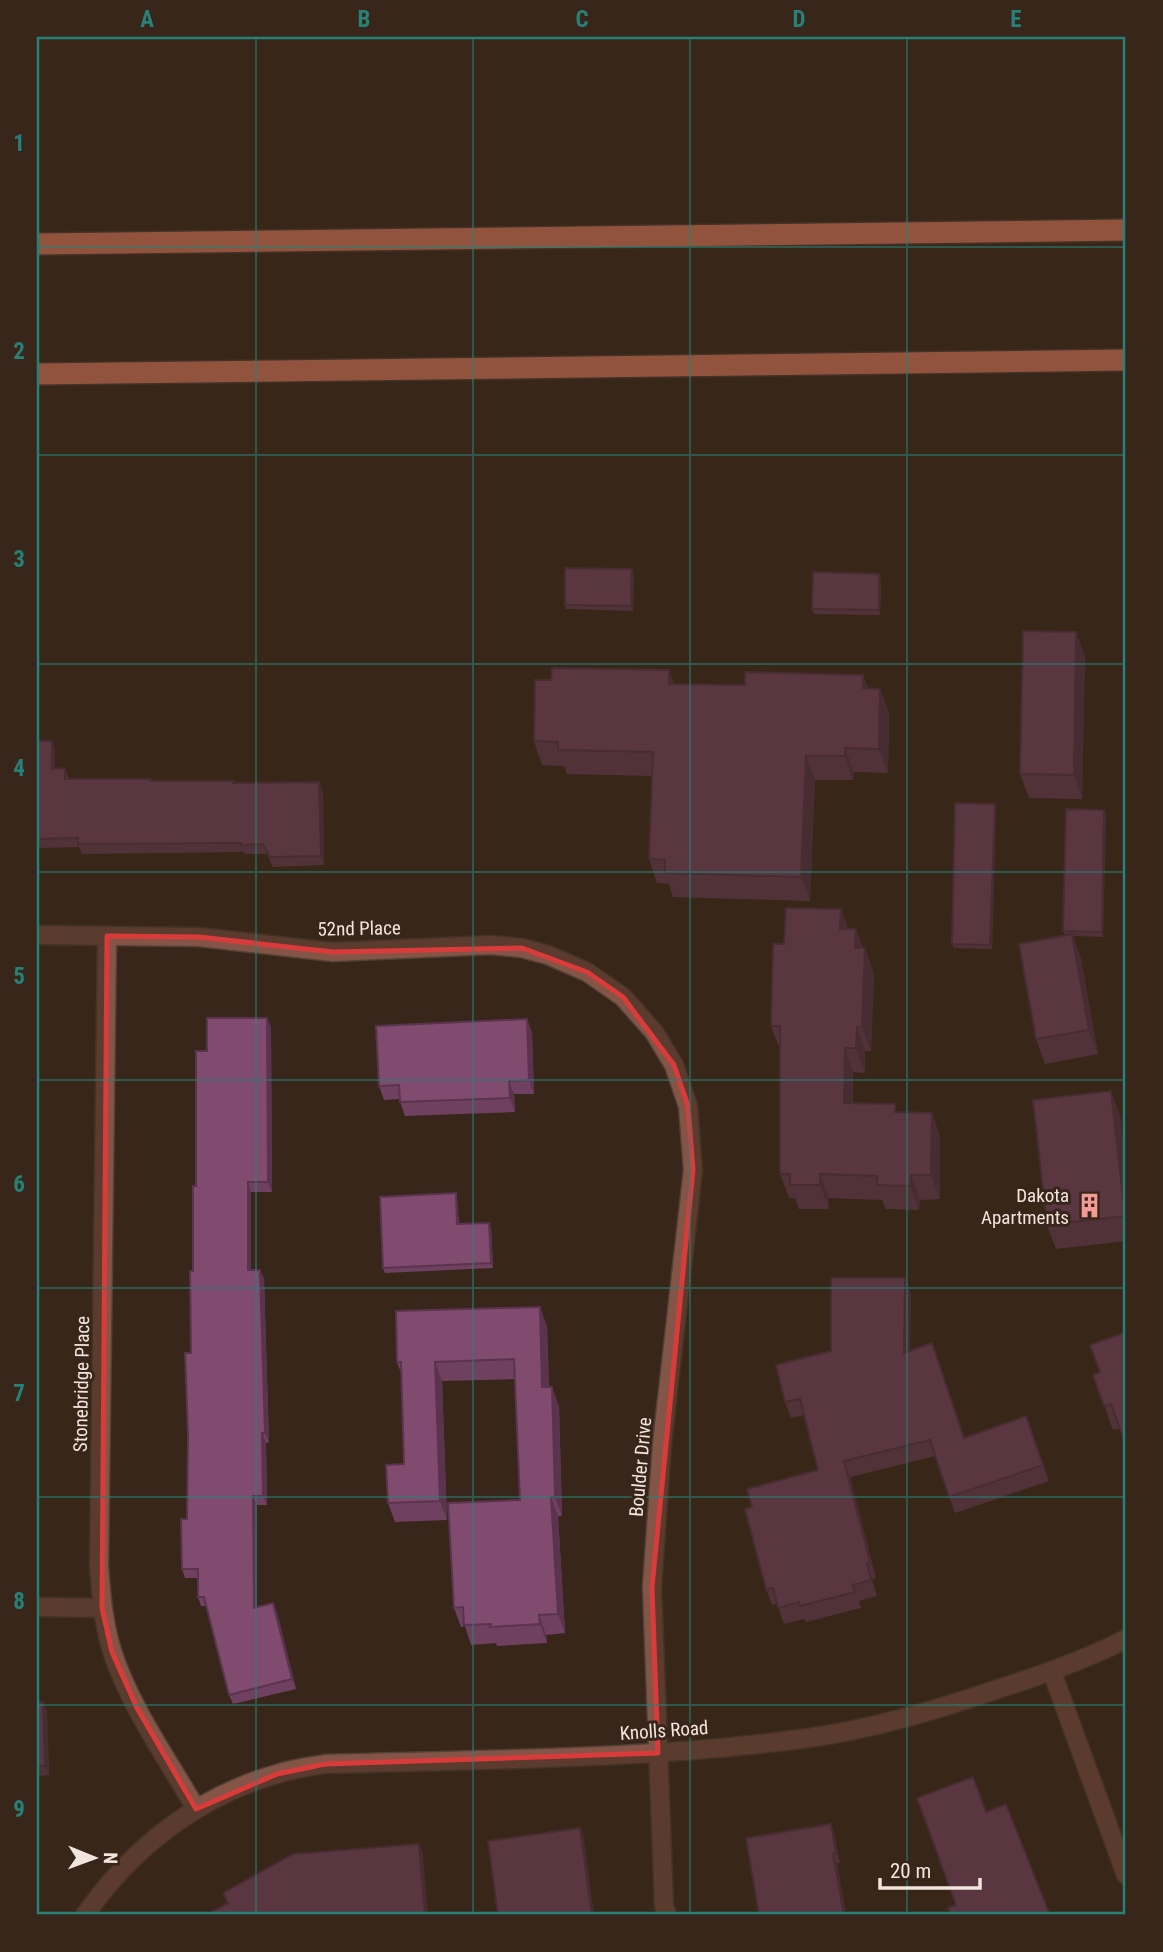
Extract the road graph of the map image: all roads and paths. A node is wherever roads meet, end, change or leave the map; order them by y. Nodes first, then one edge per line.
1 (1126, 230) edge
2 (37, 244) edge
3 (1126, 360) edge
4 (37, 374) edge
5 (37, 935) edge
6 (107, 936) junction
7 (654, 1032) joint
8 (37, 1607) edge
9 (102, 1608) junction
10 (1126, 1639) edge
11 (1052, 1672) junction
12 (658, 1753) junction
13 (196, 1809) junction
14 (1126, 1875) edge
15 (85, 1915) edge
16 (667, 1915) edge

1 - 2 highway
3 - 4 highway
5 - 6 street, 52nd Place
6 - 7 street, 52nd Place
6 - 9 street, Stonebridge Place
7 - 12 street, Boulder Drive
8 - 9 street
9 - 13 street, Stonebridge Place
10 - 11 street, Knolls Road
11 - 12 street, Knolls Road
11 - 14 street
12 - 13 street, Knolls Road
12 - 16 street, Boulder Drive
13 - 15 street, Knolls Road

